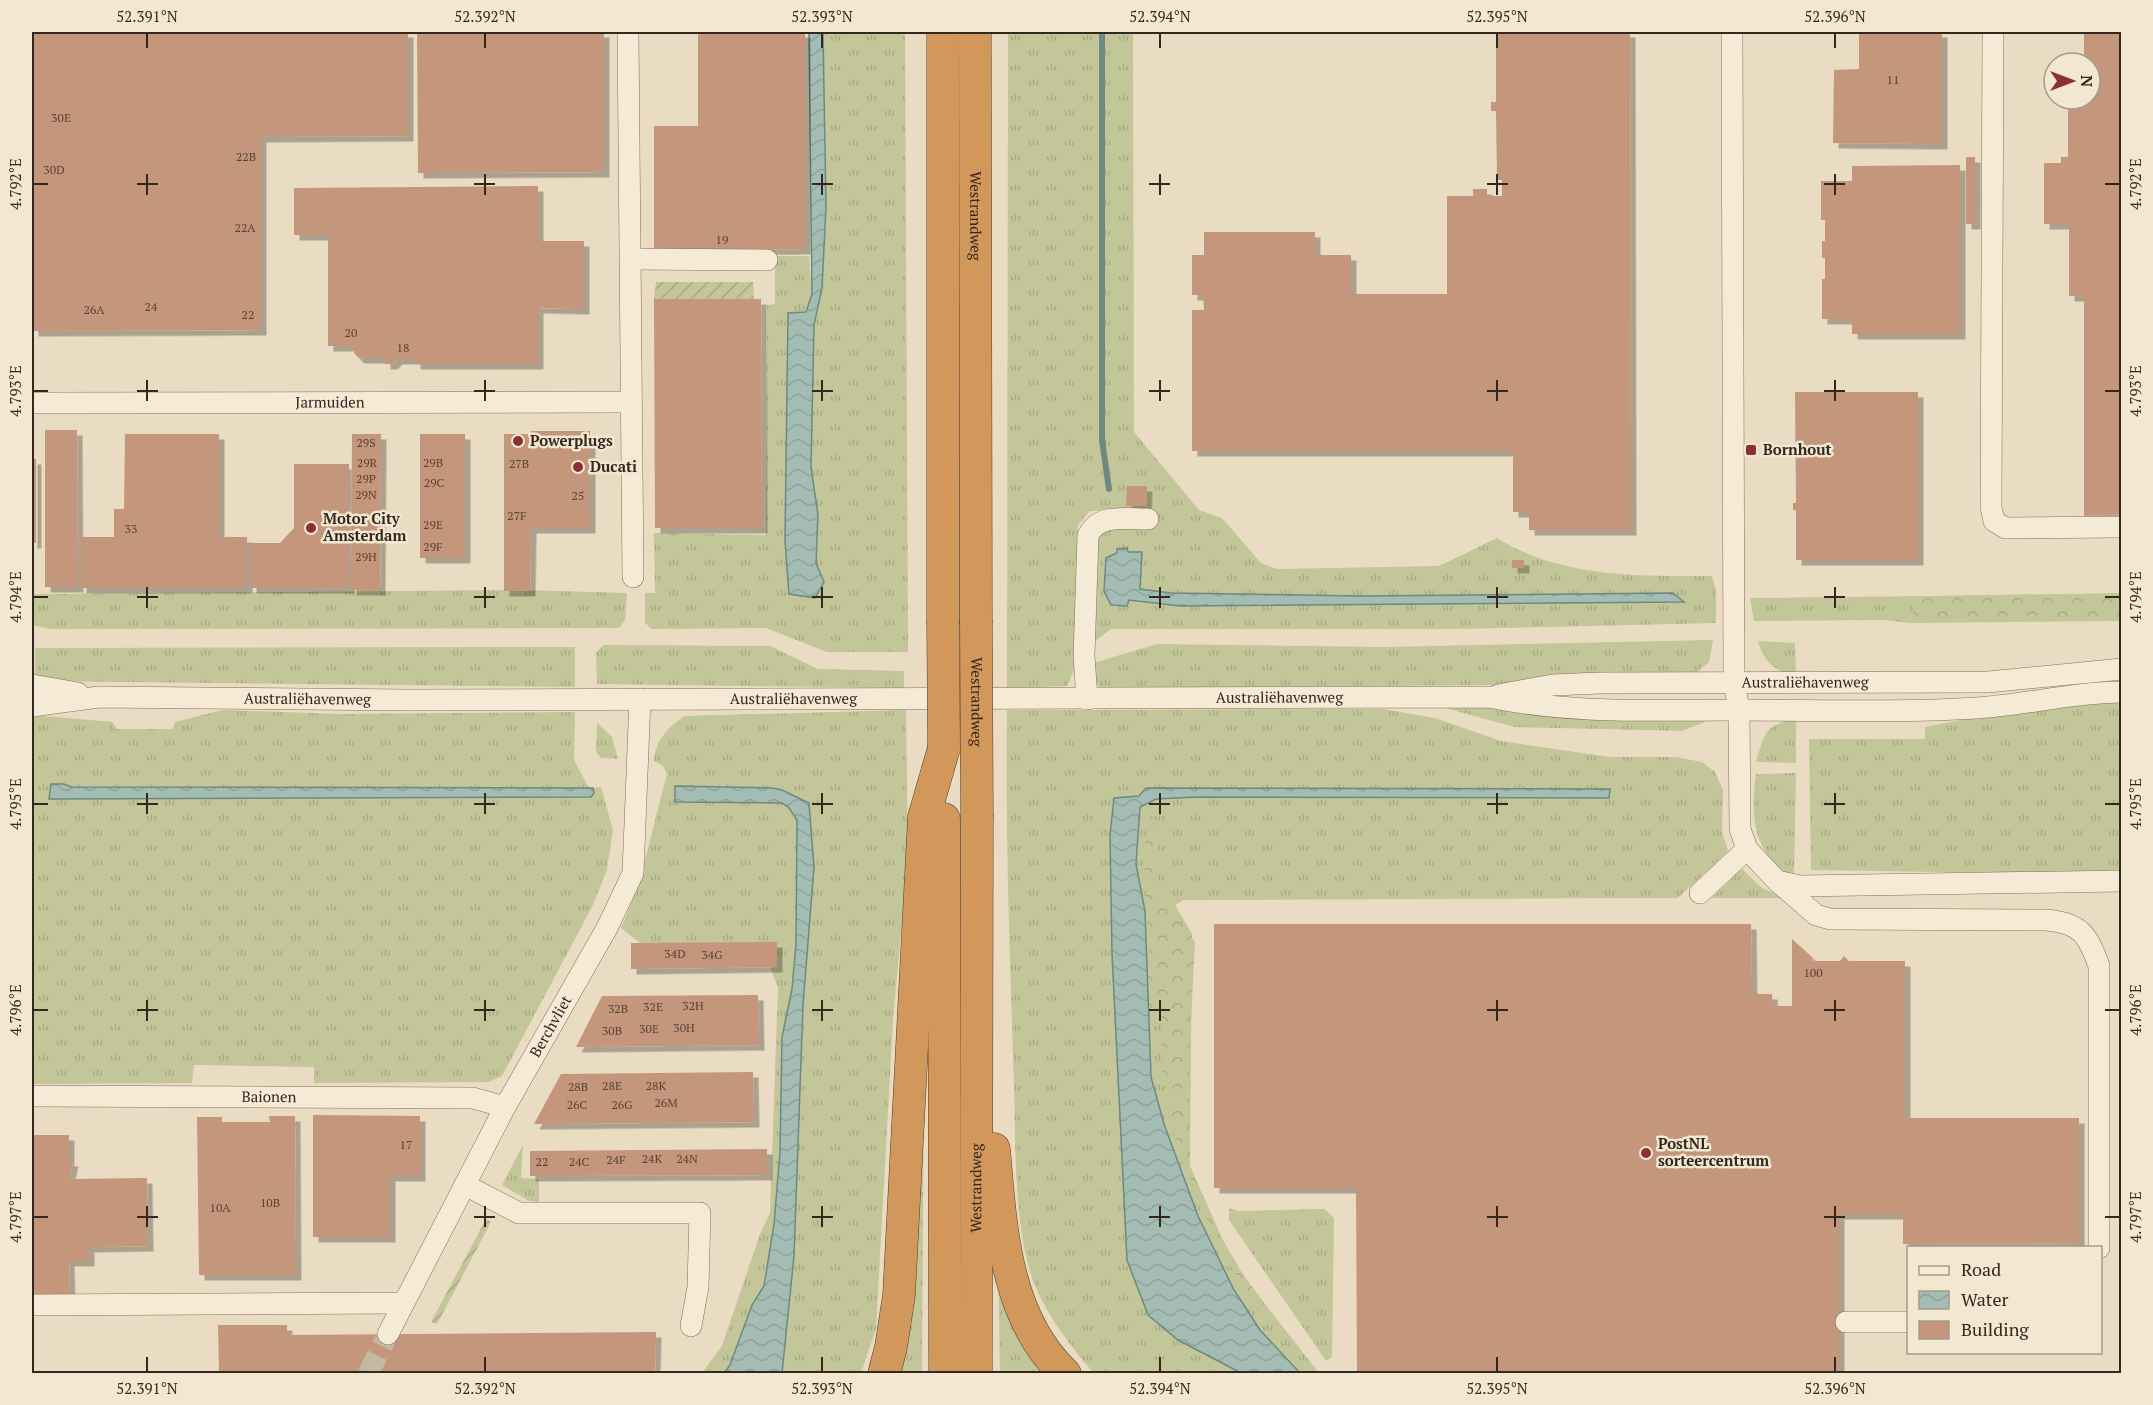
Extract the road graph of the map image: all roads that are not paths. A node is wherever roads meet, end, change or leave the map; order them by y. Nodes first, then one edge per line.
1 (628, 32) edge
2 (943, 32) edge
3 (975, 32) edge
4 (1732, 32) edge
5 (1993, 32) edge
6 (631, 259) junction
7 (767, 261) dead end
8 (630, 402) junction
9 (32, 403) edge
10 (1148, 519) dead end
11 (2121, 527) edge
12 (633, 577) dead end
13 (2121, 669) edge
14 (1734, 682) junction
15 (32, 685) edge
16 (2121, 692) edge
17 (99, 697) junction
18 (1489, 697) junction
19 (640, 699) junction
20 (1087, 699) junction
21 (32, 706) edge
22 (1739, 710) junction
23 (934, 817) junction
24 (1747, 849) junction
25 (1777, 881) junction
26 (2121, 881) edge
27 (1700, 893) dead end
28 (976, 932) junction
29 (32, 1096) edge
30 (505, 1107) junction
31 (465, 1185) junction
32 (2099, 1246) edge
33 (403, 1303) junction
34 (32, 1305) edge
35 (1846, 1322) dead end
36 (1907, 1322) edge
37 (691, 1326) dead end
38 (388, 1334) tunnel mouth
39 (884, 1374) edge
40 (945, 1374) edge
41 (976, 1374) edge
42 (1065, 1374) edge

1 - 6 street
2 - 23 highway, bridge
3 - 28 highway, Westrandweg, bridge
4 - 14 street
5 - 11 street
6 - 7 street
6 - 8 street
8 - 9 street, Jarmuiden
8 - 12 street
10 - 20 street
13 - 14 street, Australiëhavenweg
14 - 18 street, Australiëhavenweg
14 - 22 street
15 - 17 street, Australiëhavenweg
16 - 22 street, Australiëhavenweg
17 - 19 street, Australiëhavenweg
17 - 21 street, Australiëhavenweg
18 - 20 street, Australiëhavenweg
18 - 22 street, Australiëhavenweg
19 - 20 street, Australiëhavenweg
19 - 30 street, Berchvliet
22 - 24 street, Australiëhavenweg
23 - 39 highway
23 - 40 highway, Westrandweg
24 - 25 street, Australiëhavenweg
24 - 27 street
25 - 26 street
25 - 32 street, Australiëhavenweg
28 - 41 highway, Westrandweg
28 - 42 highway
29 - 30 street, Baionen
30 - 31 street, Berchvliet
31 - 33 street, Berchvliet
31 - 37 street
33 - 34 street
33 - 38 street, Berchvliet
35 - 36 street

